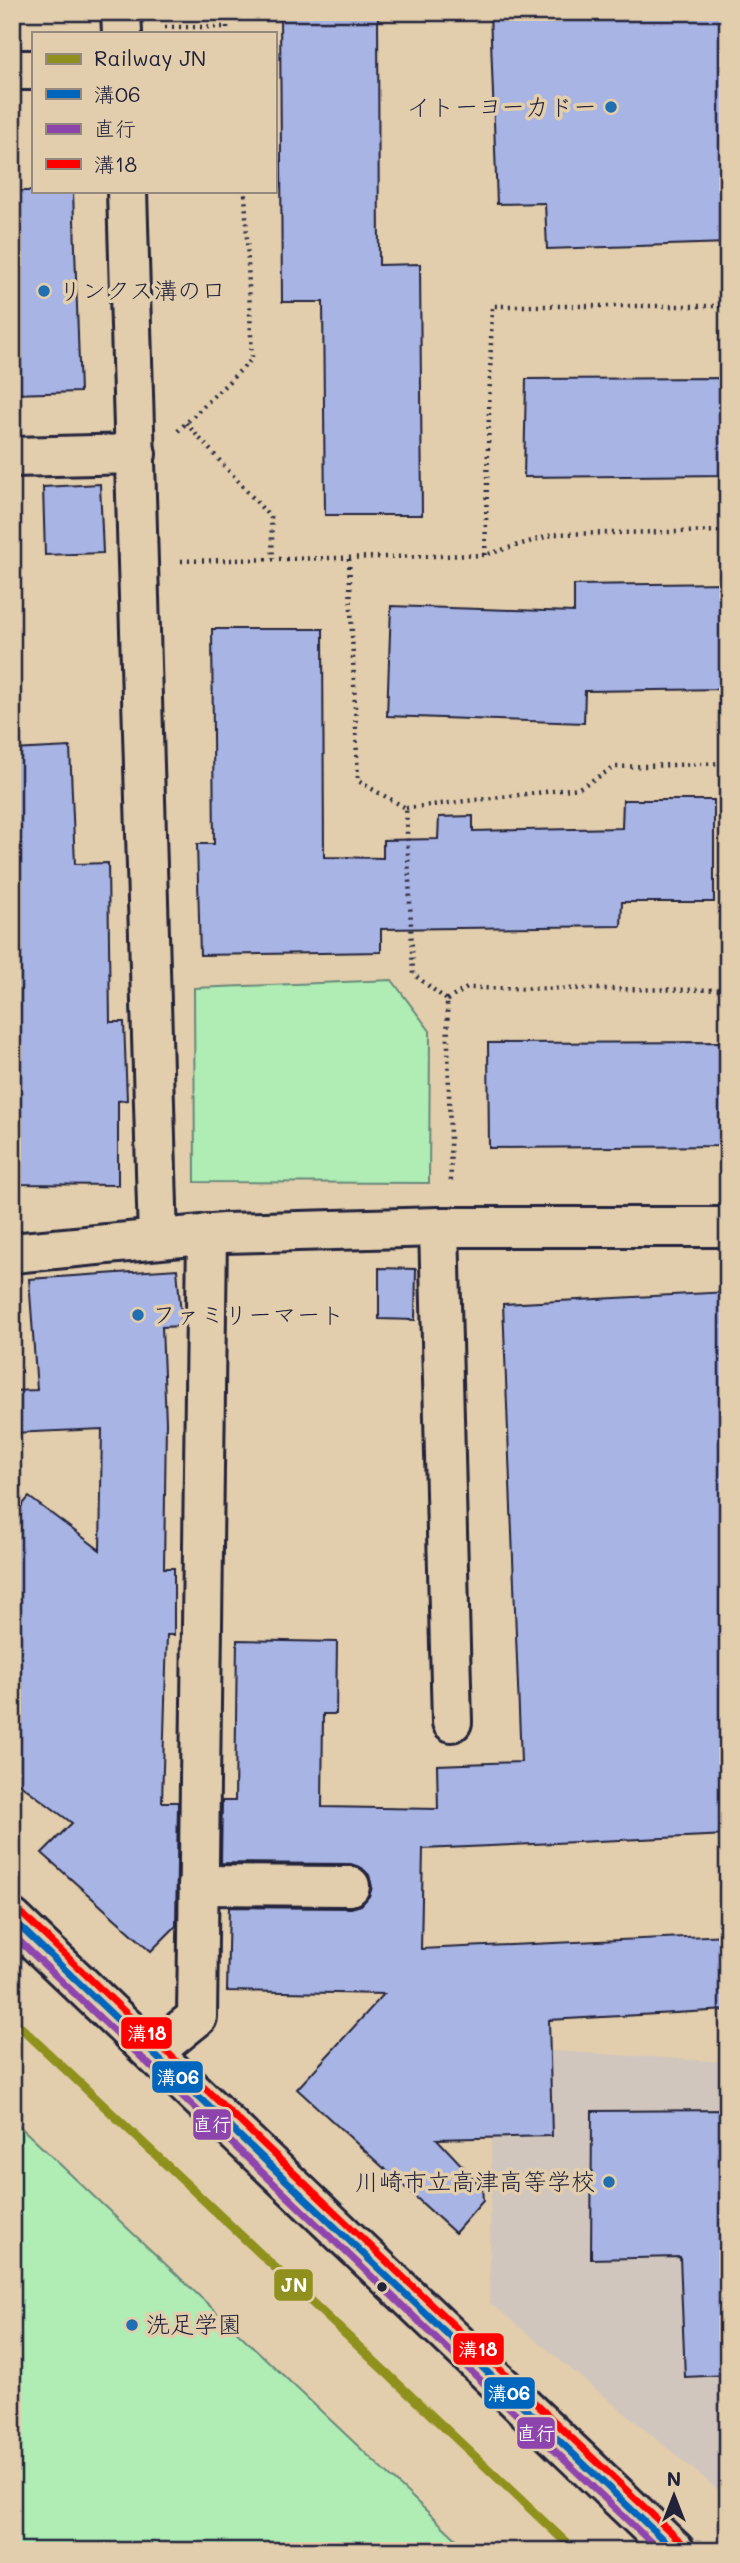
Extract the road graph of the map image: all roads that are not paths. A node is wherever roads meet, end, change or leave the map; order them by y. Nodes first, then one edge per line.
1 (121, 12) edge
2 (122, 32) edge
3 (32, 70) edge
4 (12, 71) edge
5 (127, 192) edge
6 (136, 454) junction
7 (12, 457) edge
8 (445, 1211) junction
9 (728, 1227) edge
10 (207, 1234) junction
11 (158, 1239) junction
12 (12, 1253) edge
13 (452, 1722) dead end
14 (198, 1885) junction
15 (350, 1886) dead end
16 (12, 1919) edge
17 (155, 2051) junction
18 (675, 2551) edge

1 - 2 street
3 - 4 street
5 - 6 street
6 - 7 street
6 - 11 street
8 - 9 street
8 - 10 street
8 - 13 street
10 - 11 street
10 - 14 street
11 - 12 street
14 - 15 street
14 - 17 street
16 - 17 street
17 - 18 street

